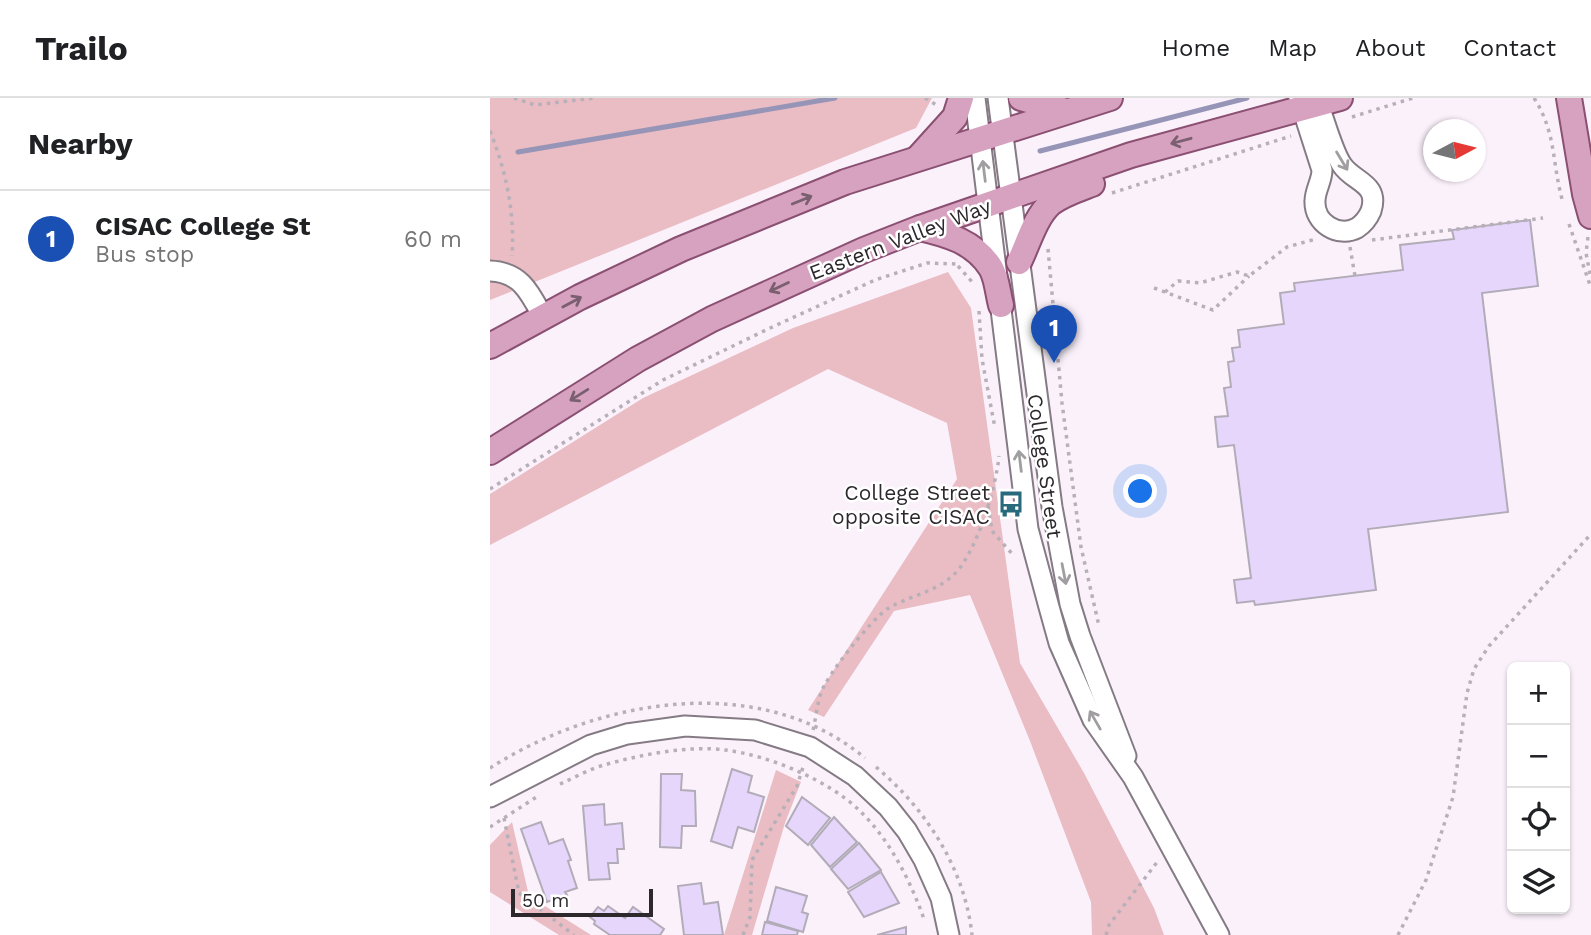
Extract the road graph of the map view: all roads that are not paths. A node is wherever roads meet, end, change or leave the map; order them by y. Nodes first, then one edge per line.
1 (961, 98) edge
2 (975, 98) edge
3 (998, 98) edge
4 (1021, 98) edge
5 (1110, 98) edge
6 (1566, 104) edge
7 (1316, 109) edge
8 (1066, 111) junction
9 (991, 135) junction
10 (1131, 155) junction
11 (917, 159) junction
12 (1000, 200) junction
13 (1590, 224) edge
14 (920, 228) junction
15 (1019, 262) junction
16 (490, 271) edge
17 (990, 303) junction
18 (543, 317) junction
19 (490, 346) edge
20 (490, 452) edge
21 (1133, 776) junction
22 (494, 794) edge
23 (949, 935) edge
24 (1219, 935) edge

1 - 11 main road
2 - 9 street, College Street
3 - 9 street, College Street
4 - 8 main road
5 - 8 main road
6 - 13 main road
7 -> 7 street
7 -> 10 main road, Eastern Valley Way
8 - 9 main road
9 - 11 main road
9 - 12 street, College Street
10 - 12 main road, Eastern Valley Way
10 - 15 main road
18 -> 11 main road
12 - 14 main road, Eastern Valley Way
12 - 15 street, College Street
12 - 17 street, College Street
14 - 17 main road
14 -> 20 main road, Eastern Valley Way
15 -> 21 street, College Street
16 - 18 street
21 -> 17 street, College Street
18 - 19 main road
21 - 24 street, College Street
22 - 23 street

